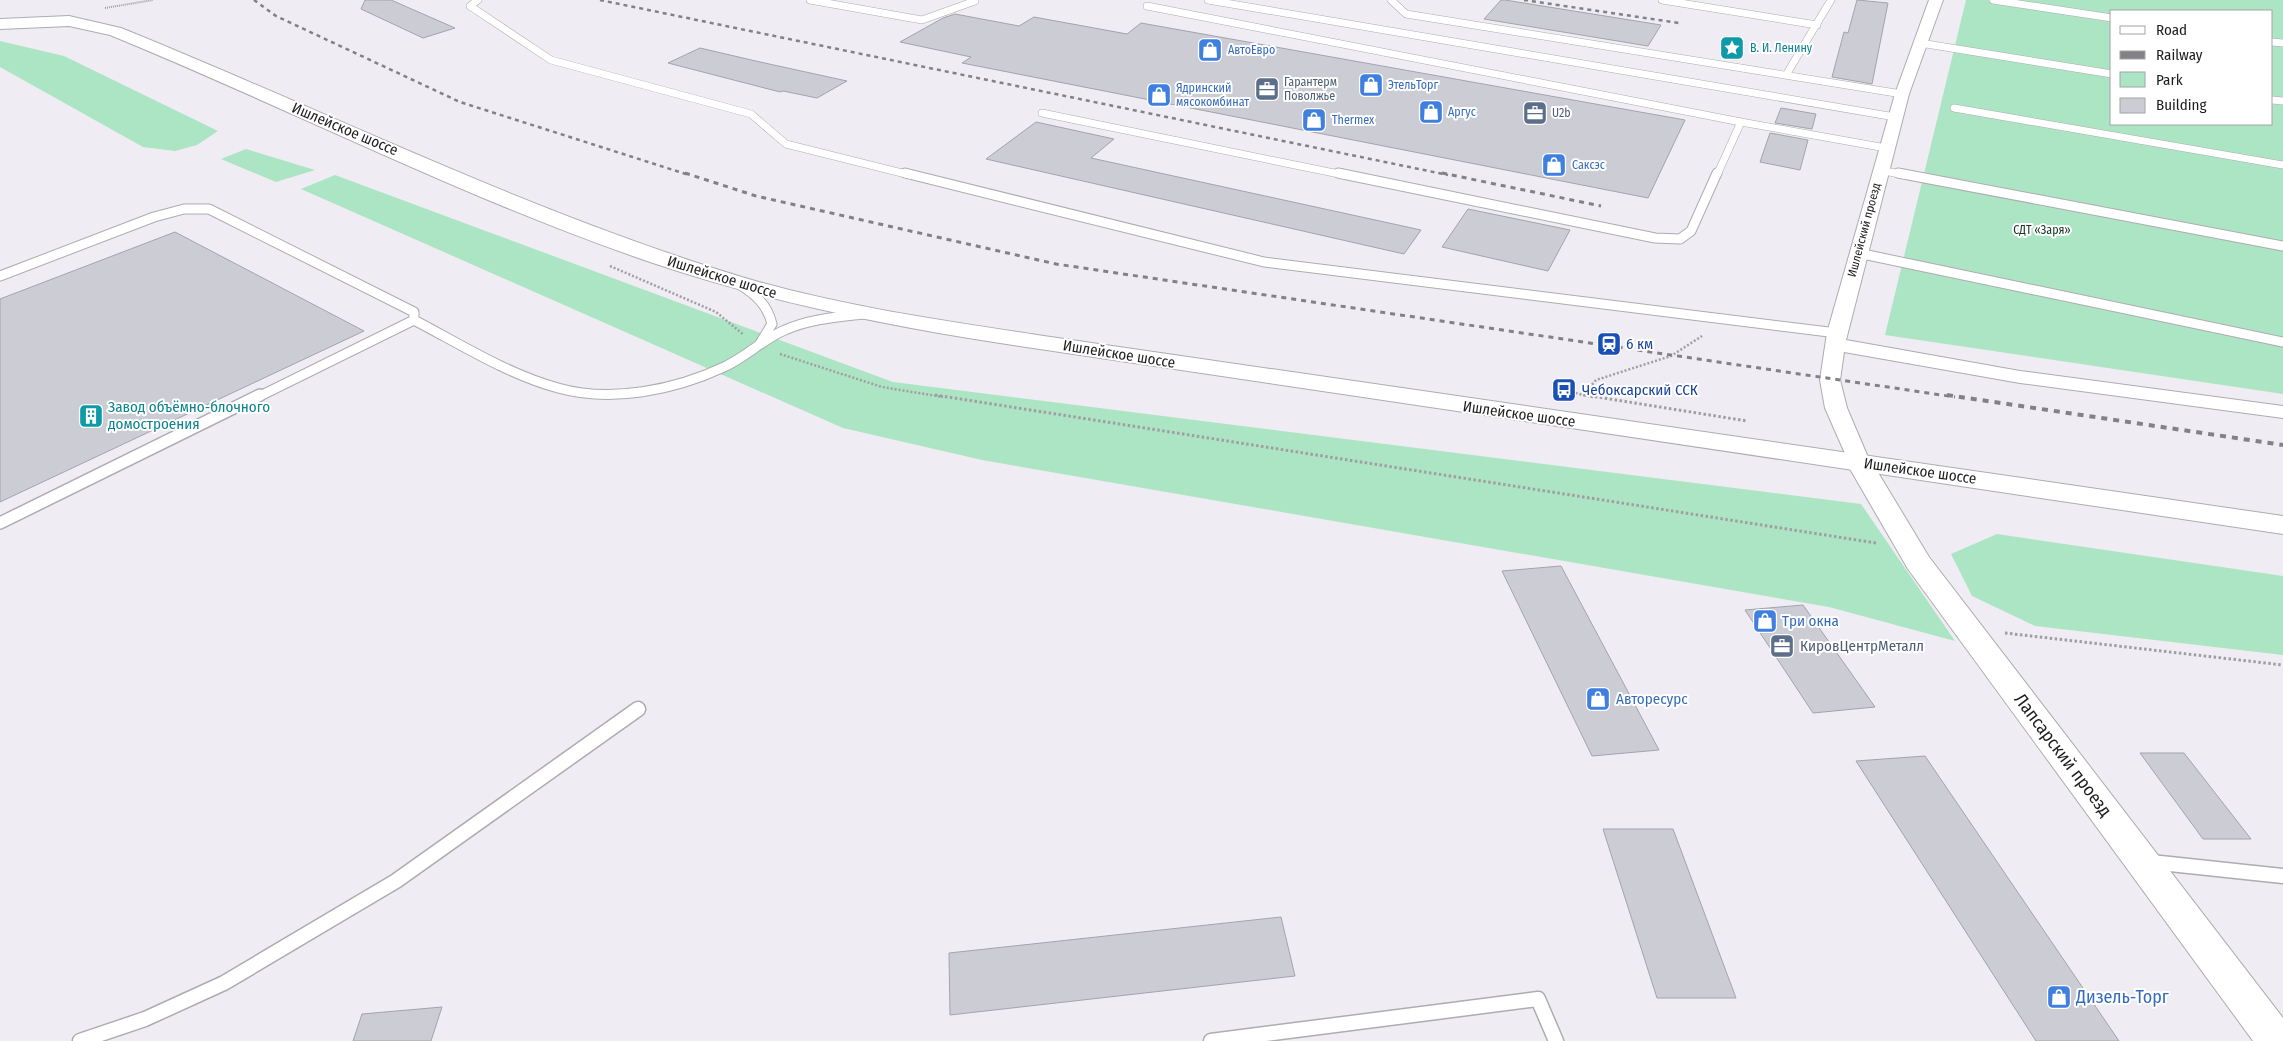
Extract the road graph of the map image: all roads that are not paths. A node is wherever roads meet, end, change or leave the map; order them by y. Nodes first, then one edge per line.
1 (478, 0) edge
2 (810, 0) edge
3 (968, 0) edge
4 (1208, 0) edge
5 (1391, 0) edge
6 (1662, 0) edge
7 (1831, 0) edge
8 (1936, 0) edge
9 (1993, 0) edge
10 (976, 1) edge
11 (1147, 6) dead end
12 (2110, 18) edge
13 (0, 24) edge
14 (1817, 25) junction
15 (1920, 43) junction
16 (2110, 74) edge
17 (1786, 75) junction
18 (1902, 94) junction
19 (1954, 108) dead end
20 (1042, 113) dead end
21 (1895, 117) junction
22 (1741, 122) junction
23 (1886, 148) junction
24 (2283, 165) edge
25 (1880, 170) junction
26 (2283, 246) edge
27 (1858, 253) junction
28 (0, 276) edge
29 (737, 282) junction
30 (865, 314) junction
31 (414, 320) junction
32 (1837, 338) junction
33 (2283, 342) edge
34 (758, 346) junction
35 (2283, 412) edge
36 (1859, 462) junction
37 (0, 523) edge
38 (2283, 525) edge
39 (638, 709) dead end
40 (2142, 861) junction
41 (2283, 876) edge
42 (80, 1041) edge
43 (1211, 1041) edge
44 (1556, 1041) edge
45 (2277, 1041) edge

1 - 32 lane
2 - 10 lane
3 - 10 lane
4 - 21 lane
5 - 17 lane
6 - 14 lane
7 - 14 lane
8 - 15 street, Ишлейский проезд
9 - 12 lane
11 - 22 lane
13 - 29 main road, Ишлейское шоссе
14 - 17 lane
15 - 16 lane
15 - 18 street, Ишлейский проезд
17 - 18 lane
18 - 21 street, Ишлейский проезд
19 - 24 lane
20 - 22 lane
21 - 23 street, Ишлейский проезд
22 - 23 lane
23 - 25 street, Ишлейский проезд
25 - 26 lane
25 - 27 street, Ишлейский проезд
27 - 32 street, Ишлейский проезд
27 - 33 lane
28 - 31 lane
29 - 30 main road, Ишлейское шоссе
29 - 34 lane
30 - 34 lane
30 - 36 main road, Ишлейское шоссе
31 - 34 lane
31 - 37 lane
32 - 35 street
32 - 36 street, Ишлейский проезд
36 - 38 main road, Ишлейское шоссе
36 - 40 main road, Лапсарский проезд
39 - 42 lane
40 - 41 lane
40 - 45 main road, Лапсарский проезд
43 - 44 lane

